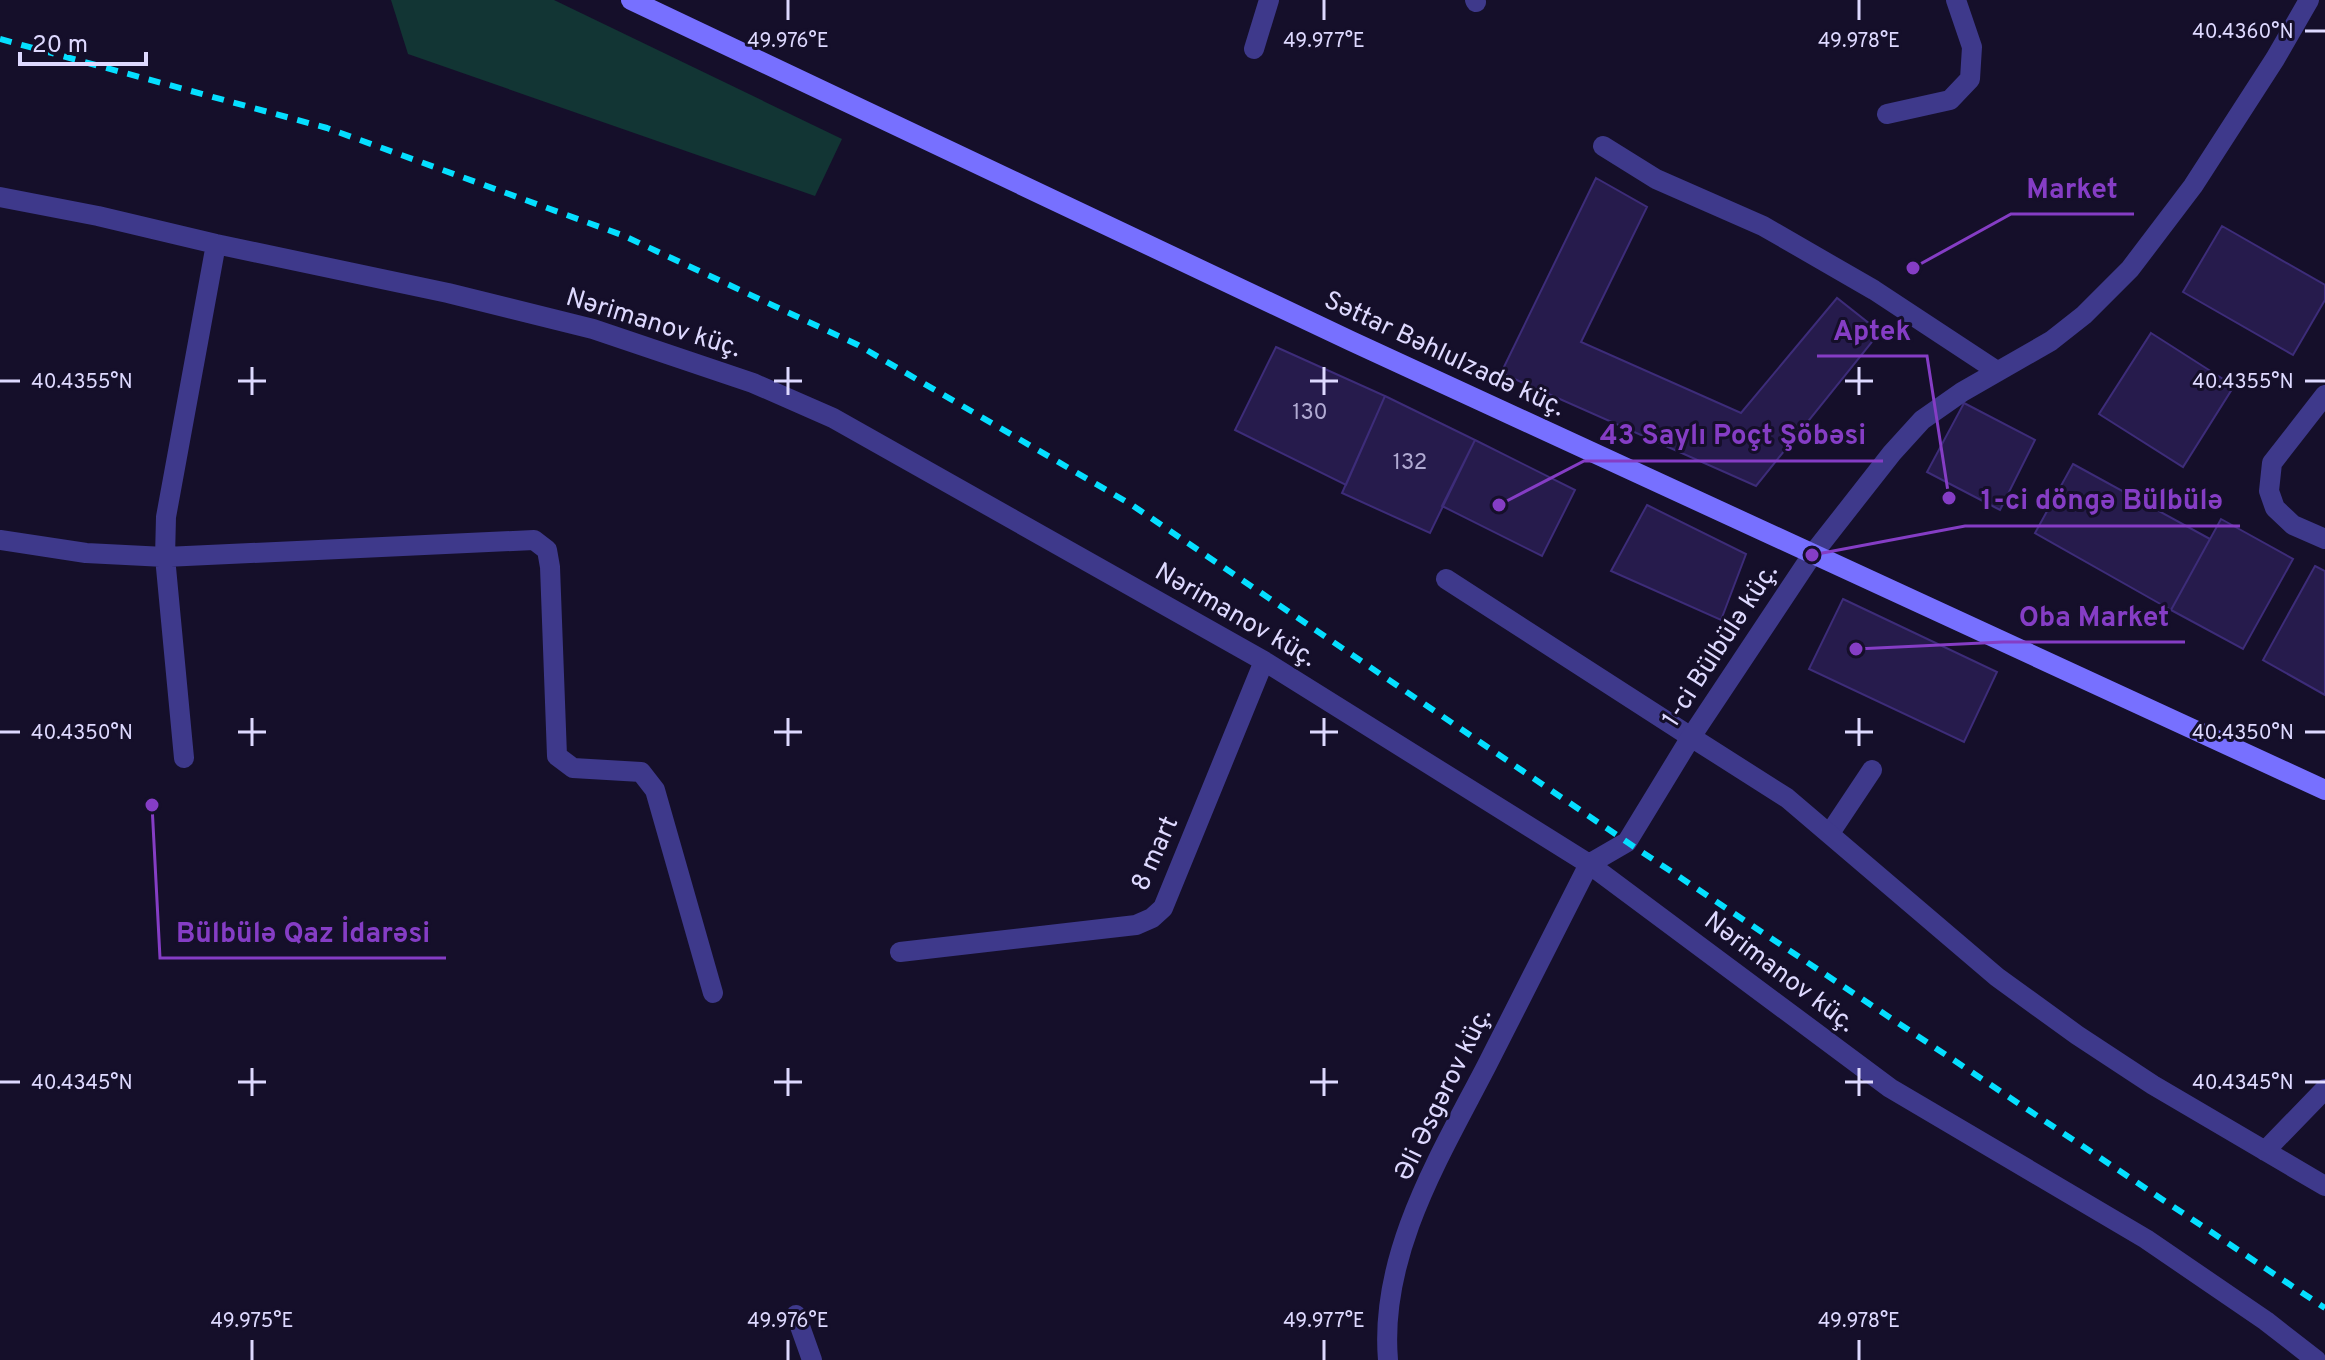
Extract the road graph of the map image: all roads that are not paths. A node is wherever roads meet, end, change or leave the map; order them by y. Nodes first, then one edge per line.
1 (631, 0) edge
2 (1269, 0) edge
3 (1956, 0) edge
4 (2309, 0) edge
5 (1254, 49) dead end
6 (1887, 114) dead end
7 (1603, 146) dead end
8 (0, 197) edge
9 (216, 244) junction
10 (1997, 371) junction
11 (2325, 395) edge
12 (2325, 539) edge
13 (0, 540) edge
14 (1812, 555) junction
15 (165, 557) junction
16 (1446, 579) dead end
17 (1264, 661) junction
18 (1691, 737) junction
19 (184, 758) dead end
20 (1872, 770) dead end
21 (2325, 790) edge
22 (1830, 833) junction
23 (1589, 864) junction
24 (900, 952) dead end
25 (713, 993) dead end
26 (2325, 1089) edge
27 (2265, 1151) junction
28 (2325, 1186) edge
29 (796, 1315) dead end
30 (812, 1360) edge
31 (1388, 1360) edge
32 (2316, 1360) edge

1 - 14 main road, Səttar Bəhlulzadə küç.
2 - 5 street
3 - 6 street
4 - 10 street, 1-ci Bülbülə küç.
7 - 10 street
8 - 9 street, Nərimanov küç.
9 - 15 street
9 - 17 street, Nərimanov küç.
10 - 14 street, 1-ci Bülbülə küç.
11 - 12 street
13 - 15 street
14 - 18 street, 1-ci Bülbülə küç.
14 - 21 main road, Səttar Bəhlulzadə küç.
15 - 19 street
15 - 25 street
16 - 18 street
17 - 23 street, Nərimanov küç.
17 - 24 street, 8 mart
18 - 22 street
18 - 23 street, 1-ci Bülbülə küç.
20 - 22 street
22 - 27 street
23 - 31 street, Əli Əsgərov küç.
23 - 32 street, Nərimanov küç.
26 - 27 street
27 - 28 street
29 - 30 street

